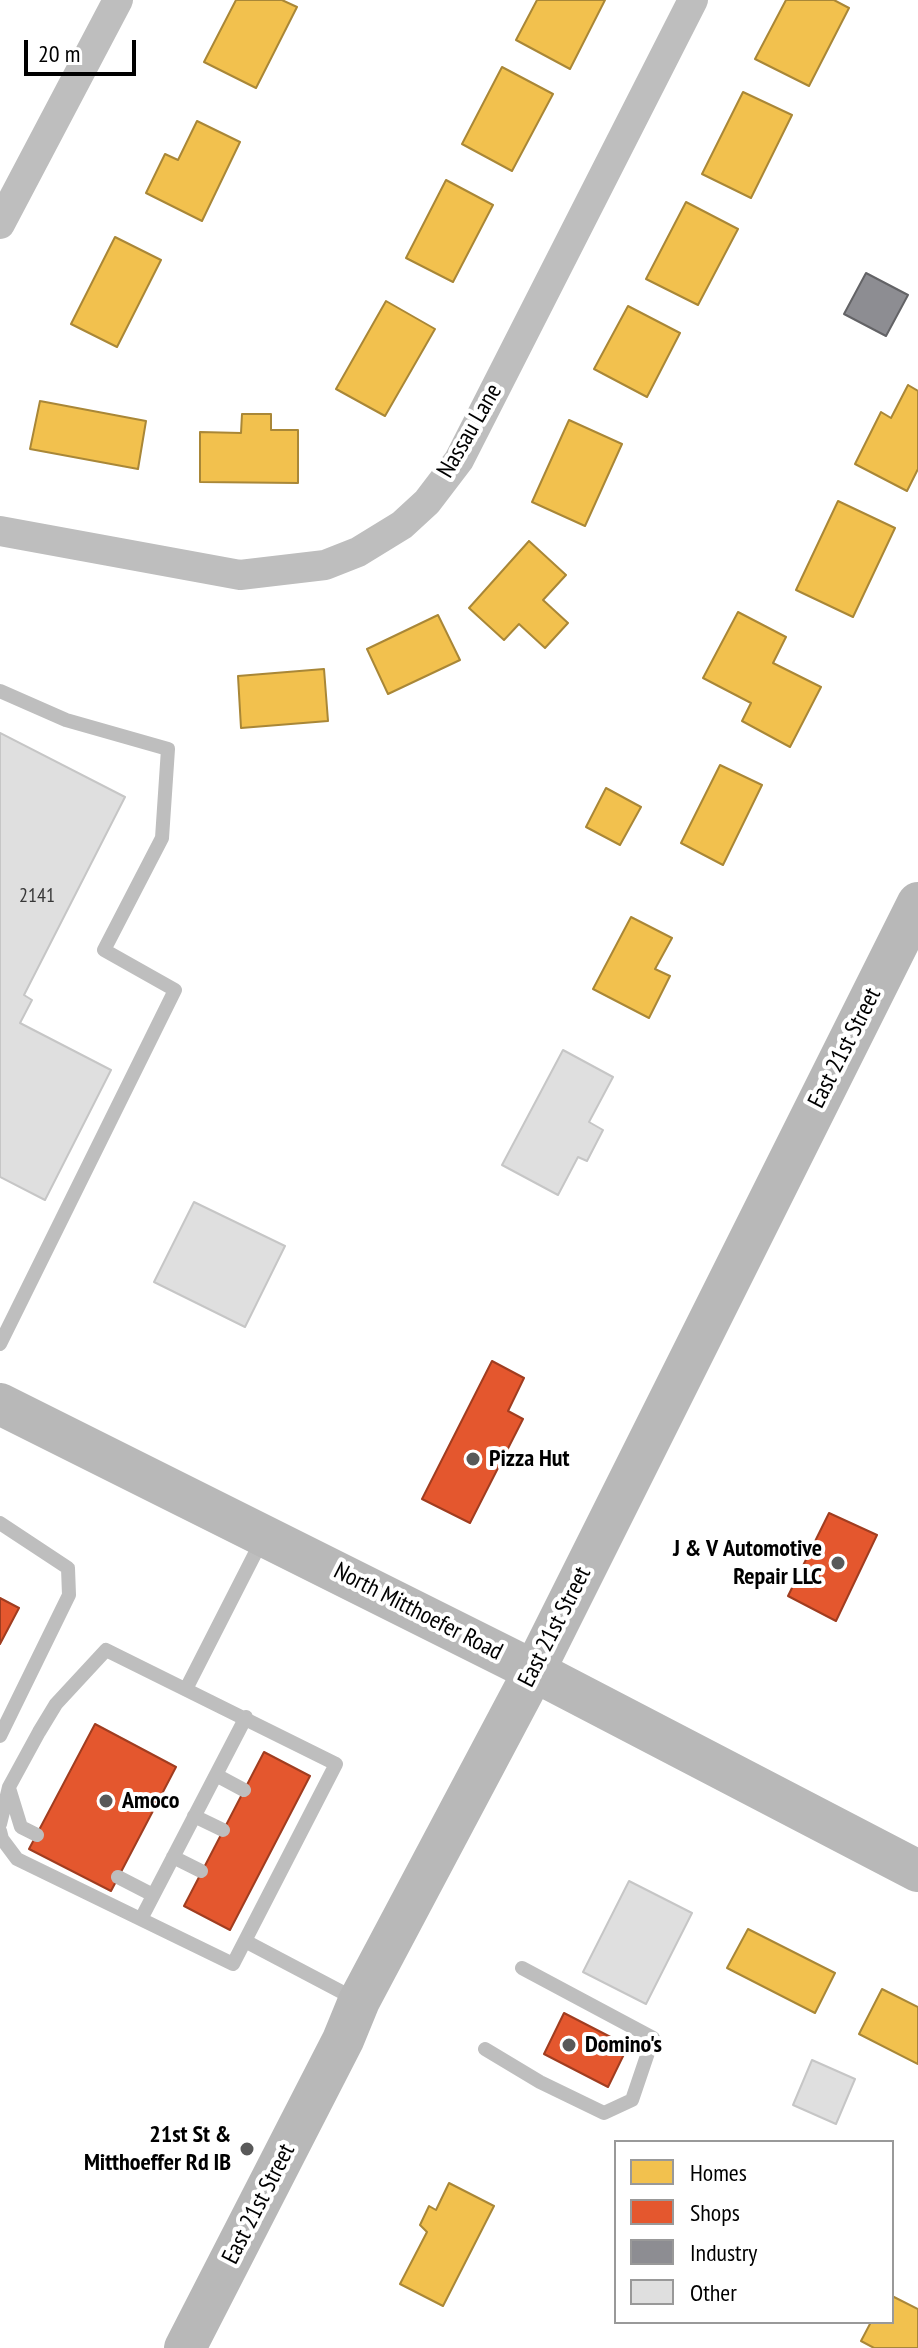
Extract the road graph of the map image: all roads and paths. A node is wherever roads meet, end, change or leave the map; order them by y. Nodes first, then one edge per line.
1 (118, 0) edge
2 (693, 0) edge
3 (0, 224) edge
4 (0, 531) edge
5 (0, 691) edge
6 (918, 903) edge
7 (0, 1344) edge
8 (0, 1404) edge
9 (0, 1523) edge
10 (265, 1535) junction
11 (534, 1671) junction
12 (186, 1689) junction
13 (246, 1717) junction
14 (0, 1736) edge
15 (216, 1775) junction
16 (9, 1787) junction
17 (244, 1790) dead end
18 (291, 1814) dead end
19 (194, 1816) junction
20 (306, 1822) junction
21 (0, 1824) edge
22 (223, 1830) dead end
23 (0, 1831) edge
24 (37, 1835) dead end
25 (269, 1855) dead end
26 (173, 1857) junction
27 (284, 1864) junction
28 (201, 1871) dead end
29 (918, 1871) edge
30 (118, 1877) dead end
31 (153, 1895) junction
32 (248, 1896) dead end
33 (264, 1903) junction
34 (141, 1919) junction
35 (245, 1941) junction
36 (522, 1968) dead end
37 (359, 2001) junction
38 (485, 2049) dead end
39 (185, 2348) edge

1 - 3 street
2 - 4 street, Nassau Lane
5 - 7 lane
6 - 11 main road, East 21st Street
8 - 10 main road, North Mitthoefer Road
9 - 14 lane
10 - 11 main road, North Mitthoefer Road
10 - 12 lane
11 - 29 main road, North Mitthoefer Road
11 - 37 main road, East 21st Street
12 - 13 lane
12 - 16 lane
13 - 15 lane
13 - 20 lane
15 - 17 lane
15 - 19 lane
16 - 21 lane
16 - 24 lane
18 - 20 lane
19 - 22 lane
19 - 26 lane
20 - 27 lane
23 - 34 lane
25 - 27 lane
26 - 28 lane
26 - 31 lane
27 - 33 lane
30 - 31 lane
31 - 34 lane
32 - 33 lane
33 - 35 lane
34 - 35 lane
35 - 37 lane
36 - 38 lane
37 - 39 main road, East 21st Street

